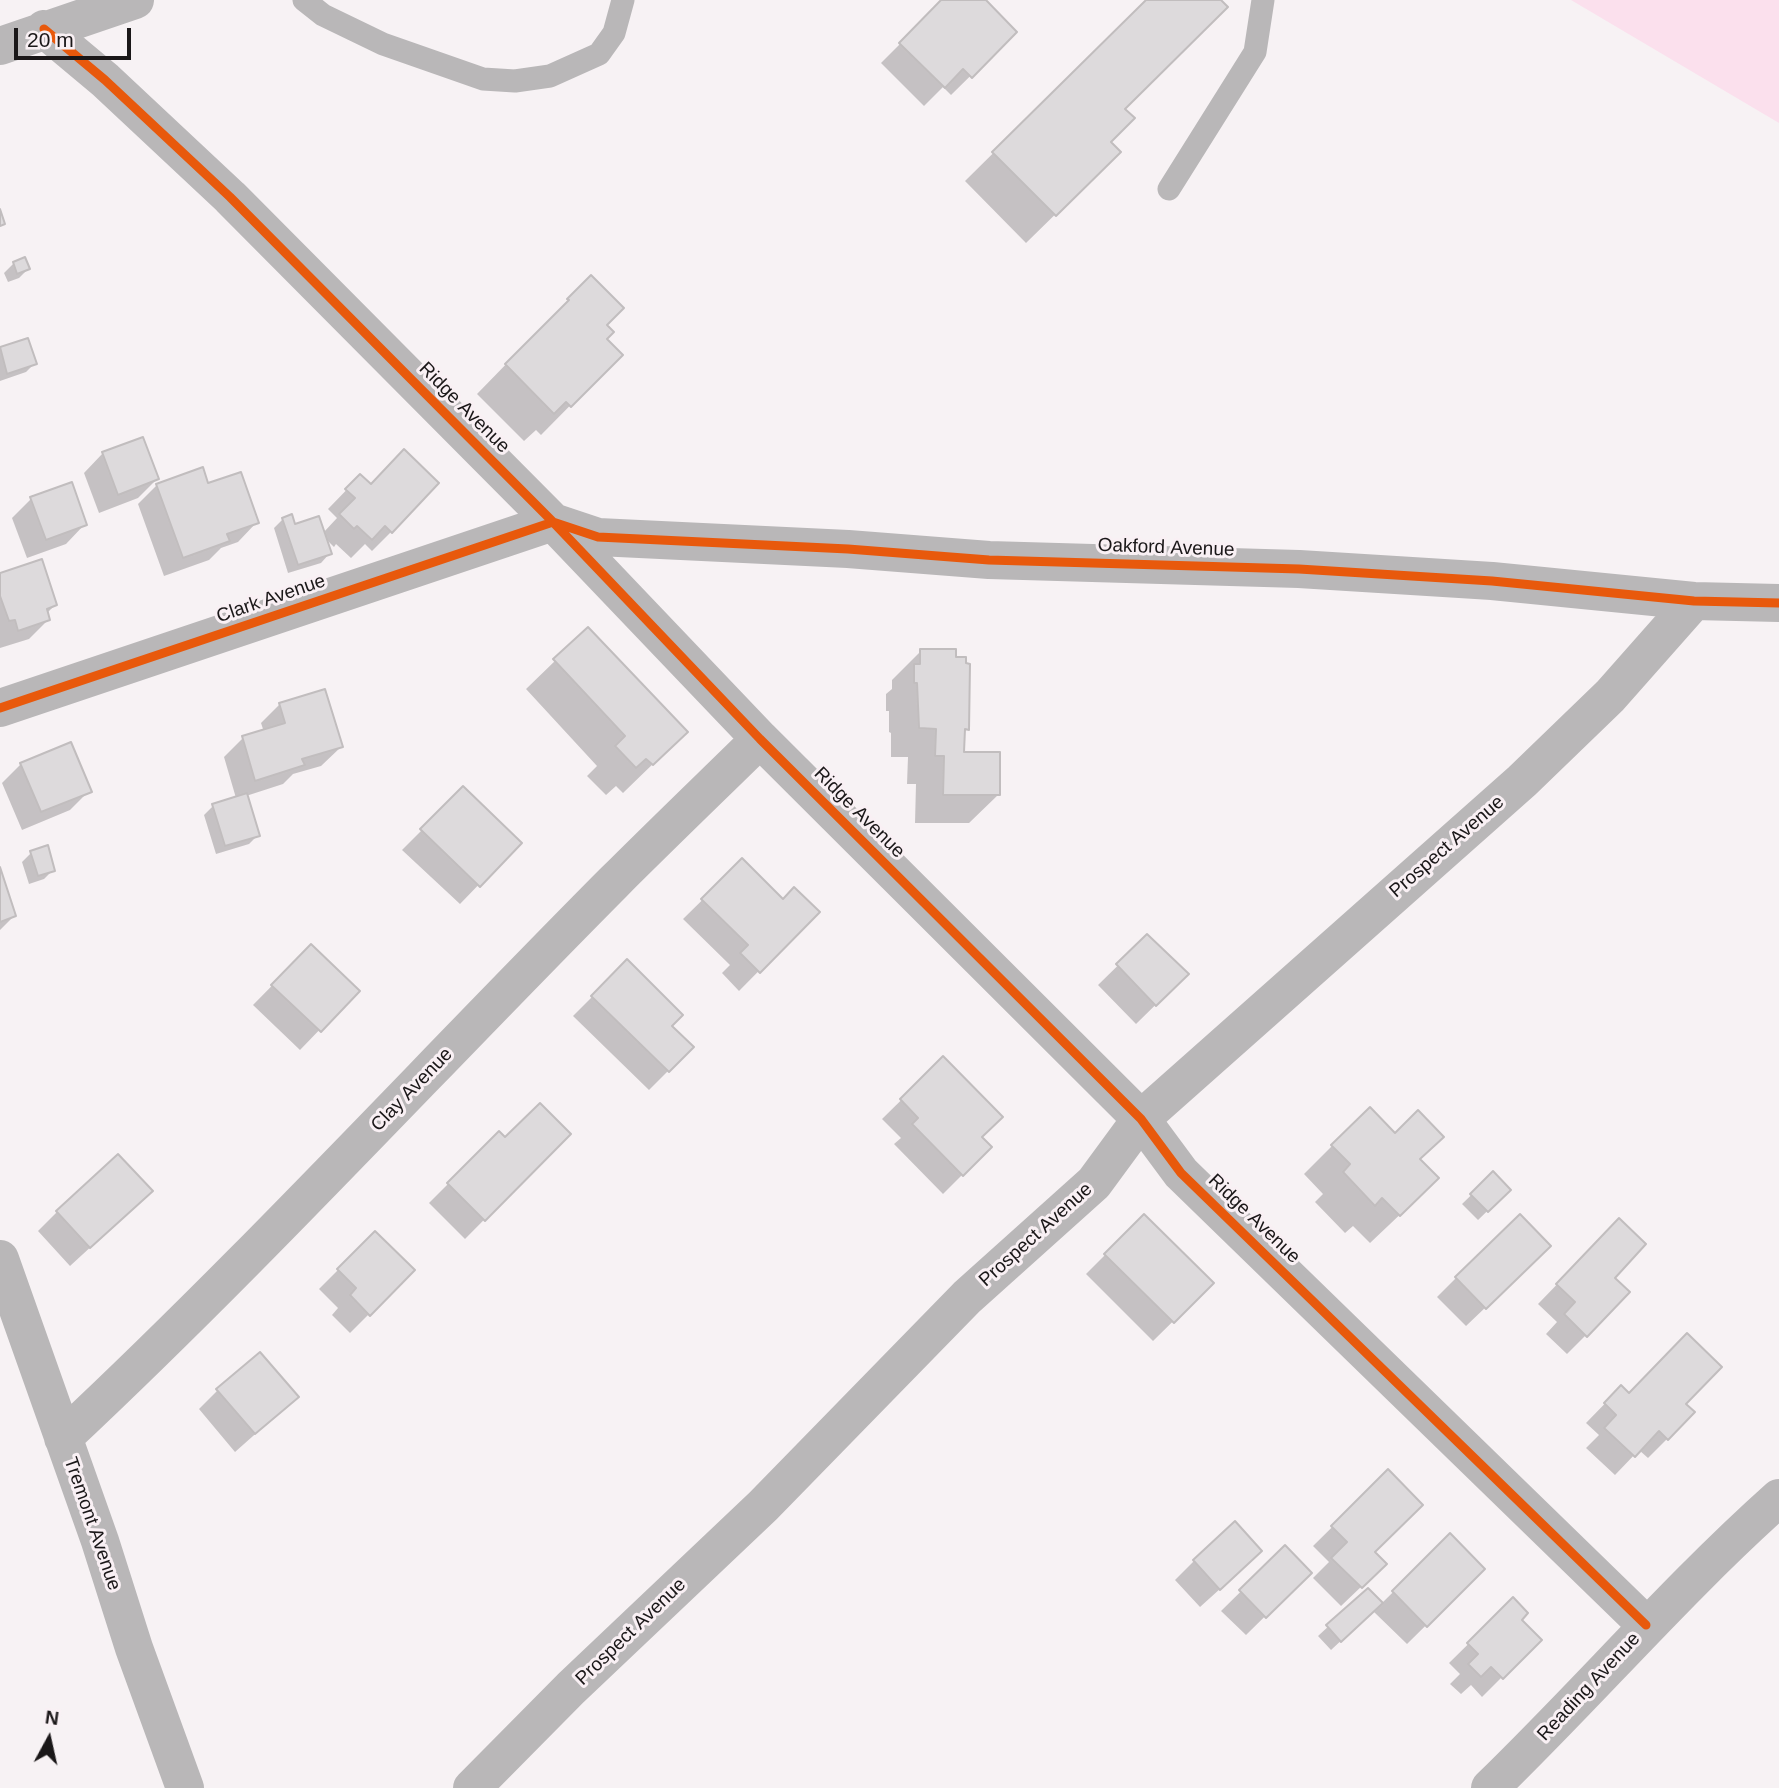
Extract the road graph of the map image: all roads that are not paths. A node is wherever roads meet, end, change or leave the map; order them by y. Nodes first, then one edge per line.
1 (135, 0) edge
2 (304, 0) edge
3 (623, 0) edge
4 (1263, 0) edge
5 (44, 29) junction
6 (0, 46) edge
7 (1169, 189) dead end
8 (553, 522) junction
9 (1694, 601) junction
10 (1779, 603) edge
11 (0, 708) edge
12 (760, 739) junction
13 (1141, 1119) junction
14 (0, 1259) edge
15 (63, 1438) junction
16 (1779, 1498) edge
17 (1646, 1625) junction
18 (185, 1788) edge
19 (472, 1788) edge
20 (1490, 1788) edge

1 - 5 street
2 - 3 lane
4 - 7 lane
5 - 6 street
5 - 8 street, Ridge Avenue
8 - 9 street, Oakford Avenue
8 - 11 street, Clark Avenue
8 - 12 street, Ridge Avenue
9 - 10 street, Oakford Avenue
9 - 13 street, Prospect Avenue
12 - 13 street, Ridge Avenue
12 - 15 street, Clay Avenue
13 - 17 street, Ridge Avenue
13 - 19 street, Prospect Avenue
14 - 15 street, Tremont Avenue
15 - 18 street, Tremont Avenue
16 - 17 street, Reading Avenue
17 - 20 street, Reading Avenue

